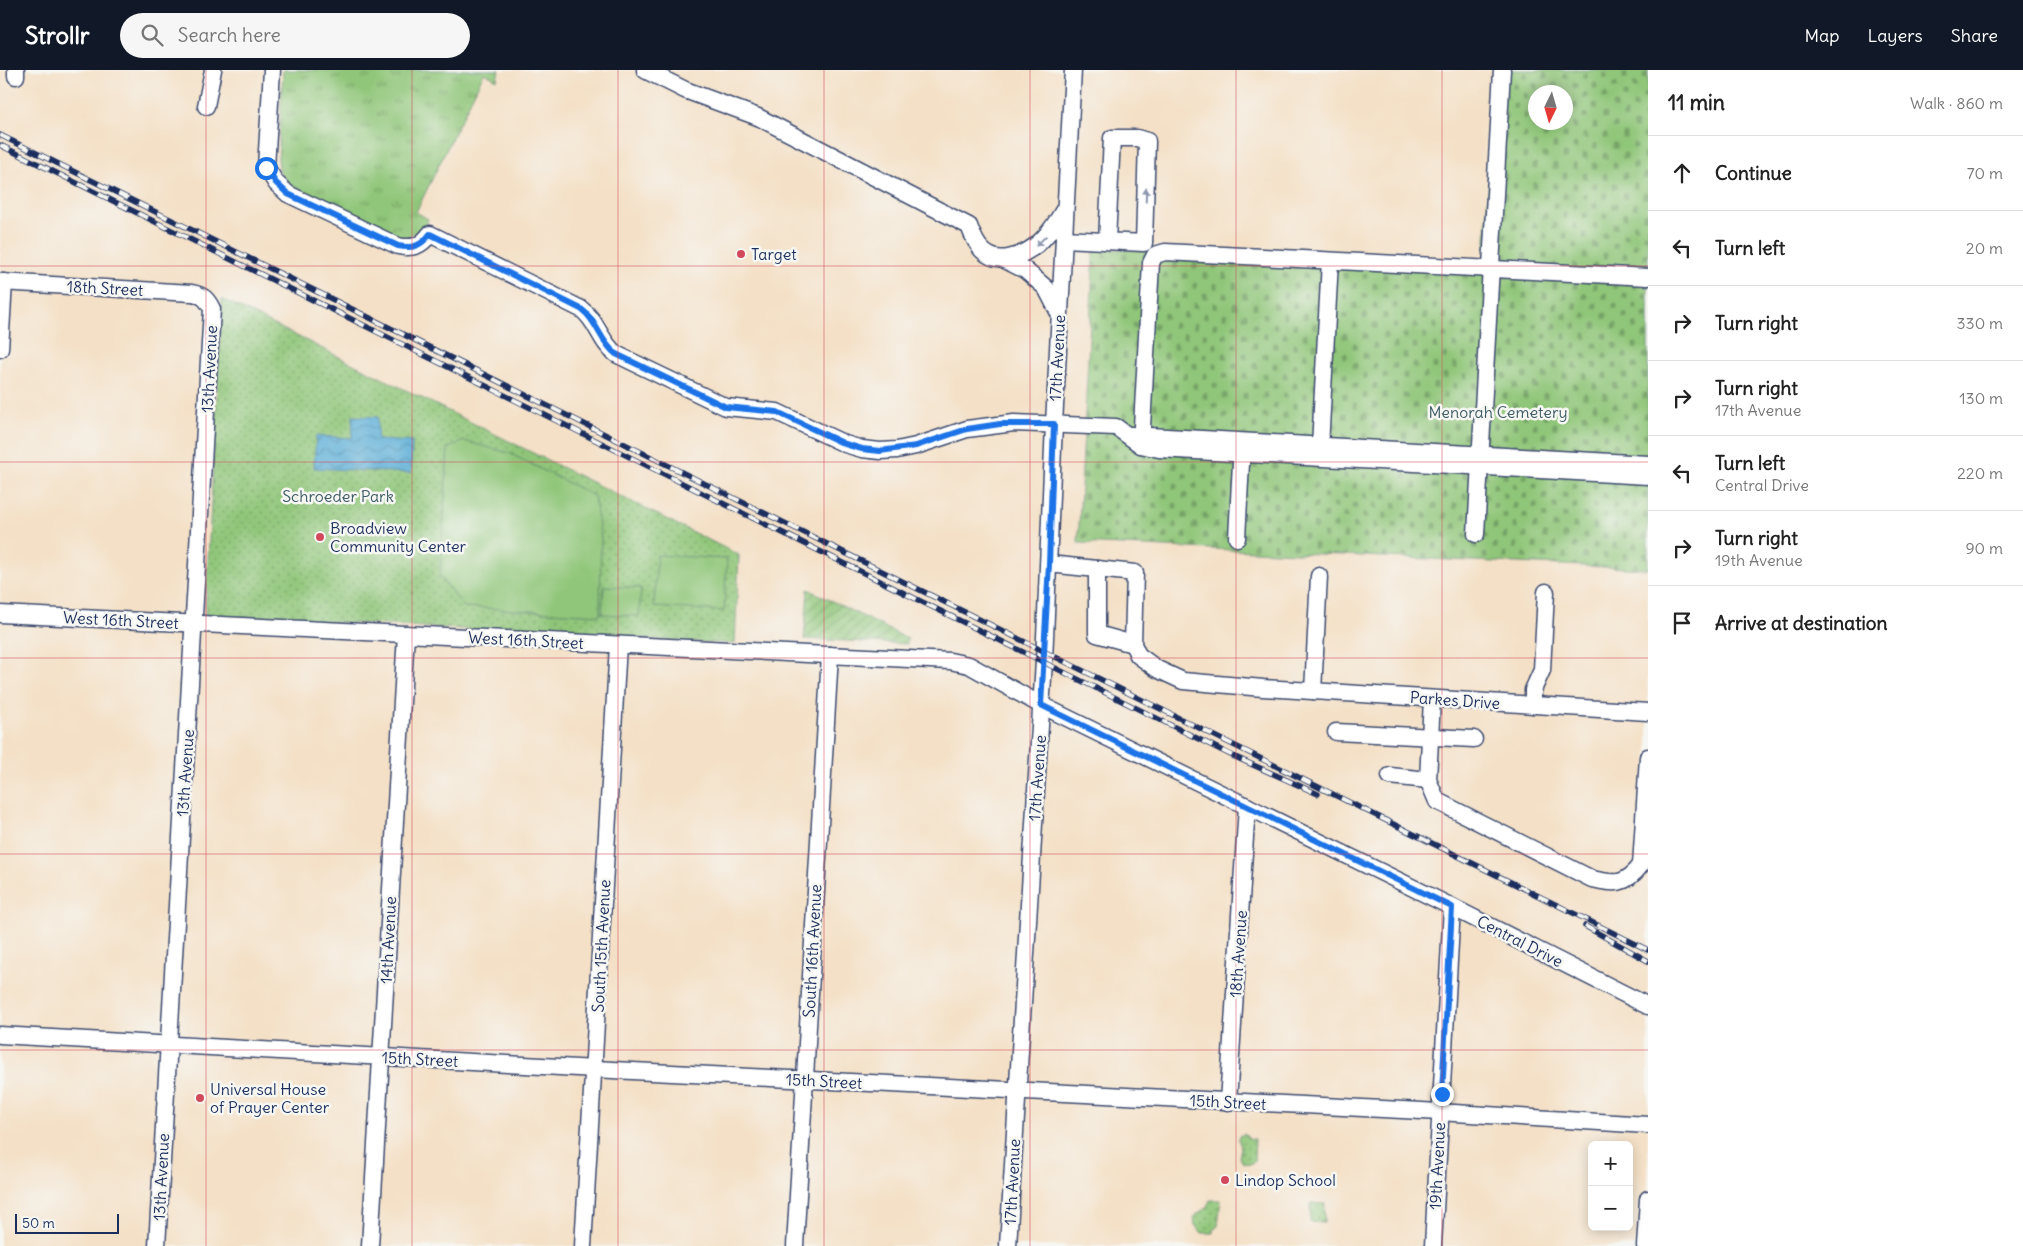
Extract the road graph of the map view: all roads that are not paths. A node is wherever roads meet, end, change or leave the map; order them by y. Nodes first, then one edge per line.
1 (214, 70) edge
2 (272, 70) edge
3 (645, 70) edge
4 (1073, 70) edge
5 (1502, 70) edge
6 (206, 106) dead end
7 (1066, 206) junction
8 (1064, 239) junction
9 (1106, 241) junction
10 (1003, 259) junction
11 (1330, 260) junction
12 (1491, 269) junction
13 (1648, 277) edge
14 (2, 282) edge
15 (208, 301) joint
16 (1060, 315) junction
17 (0, 349) edge
18 (1054, 424) junction
19 (1137, 439) junction
20 (1320, 446) junction
21 (1242, 448) junction
22 (1480, 461) junction
23 (1648, 464) edge
24 (1648, 476) edge
25 (1476, 534) dead end
26 (1236, 538) dead end
27 (1049, 564) junction
28 (1097, 569) junction
29 (1319, 576) dead end
30 (1546, 592) dead end
31 (0, 614) edge
32 (194, 624) junction
33 (406, 634) junction
34 (1133, 644) junction
35 (618, 645) junction
36 (830, 655) junction
37 (1313, 691) junction
38 (1432, 699) junction
39 (1041, 705) junction
40 (1533, 705) junction
41 (1648, 712) edge
42 (1336, 732) dead end
43 (1430, 737) junction
44 (1474, 739) dead end
45 (1648, 756) edge
46 (1390, 776) dead end
47 (1428, 780) junction
48 (1247, 806) junction
49 (1452, 907) junction
50 (1648, 1006) edge
51 (0, 1035) edge
52 (169, 1044) junction
53 (382, 1057) junction
54 (594, 1069) junction
55 (805, 1080) junction
56 (1017, 1091) junction
57 (1228, 1102) junction
58 (1440, 1113) junction
59 (1648, 1125) edge
60 (1648, 1199) edge
61 (158, 1246) edge
62 (370, 1246) edge
63 (583, 1246) edge
64 (795, 1246) edge
65 (1008, 1246) edge
66 (1433, 1246) edge
67 (1645, 1246) edge

1 - 6 street
2 - 18 street
3 - 10 street
4 - 7 street, 17th Avenue
5 - 12 street
7 - 8 street, 17th Avenue
7 -> 10 street
8 - 9 street
8 - 16 street, 17th Avenue
9 -> 9 street
10 - 16 street
11 - 12 street
11 - 19 street
11 - 20 street
12 - 13 street
12 - 22 street
14 - 15 street, 18th Street
14 - 17 street
15 - 32 street, 13th Avenue
16 - 18 street, 17th Avenue
18 - 19 street
18 - 27 street, 17th Avenue
19 - 21 street
20 - 21 street
20 - 22 street
21 - 22 street
21 - 26 street
22 - 23 street
22 - 24 street
22 - 25 street
27 - 28 street
27 - 39 street, 17th Avenue
28 - 34 street
28 - 34 street
29 - 37 street
30 - 40 street
31 - 32 street, West 16th Street
32 - 33 street, West 16th Street
32 - 52 street, 13th Avenue
33 - 35 street, West 16th Street
33 - 53 street, 14th Avenue
34 - 37 street, Parkes Drive
35 - 36 street, West 16th Street
35 - 54 street, South 15th Avenue
36 - 39 street, West 16th Street
36 - 55 street, South 16th Avenue
37 - 38 street, Parkes Drive
38 - 40 street, Parkes Drive
38 - 43 street
39 - 48 street, Central Drive
39 - 56 street, 17th Avenue
40 - 41 street, Parkes Drive
42 - 43 street
43 - 44 street
43 - 47 street
45 - 47 street
46 - 47 street
48 - 49 street, Central Drive
48 - 57 street, 18th Avenue
49 - 50 street, Central Drive
49 - 58 street, 19th Avenue
51 - 52 street, 15th Street
52 - 53 street, 15th Street
52 - 61 street, 13th Avenue
53 - 54 street, 15th Street
53 - 62 street, 14th Avenue
54 - 55 street, 15th Street
54 - 63 street, South 15th Avenue
55 - 56 street, 15th Street
55 - 64 street, South 16th Avenue
56 - 57 street, 15th Street
56 - 65 street, 17th Avenue
57 - 58 street, 15th Street
58 - 59 street, 15th Street
58 - 66 street, 19th Avenue
60 - 67 street

